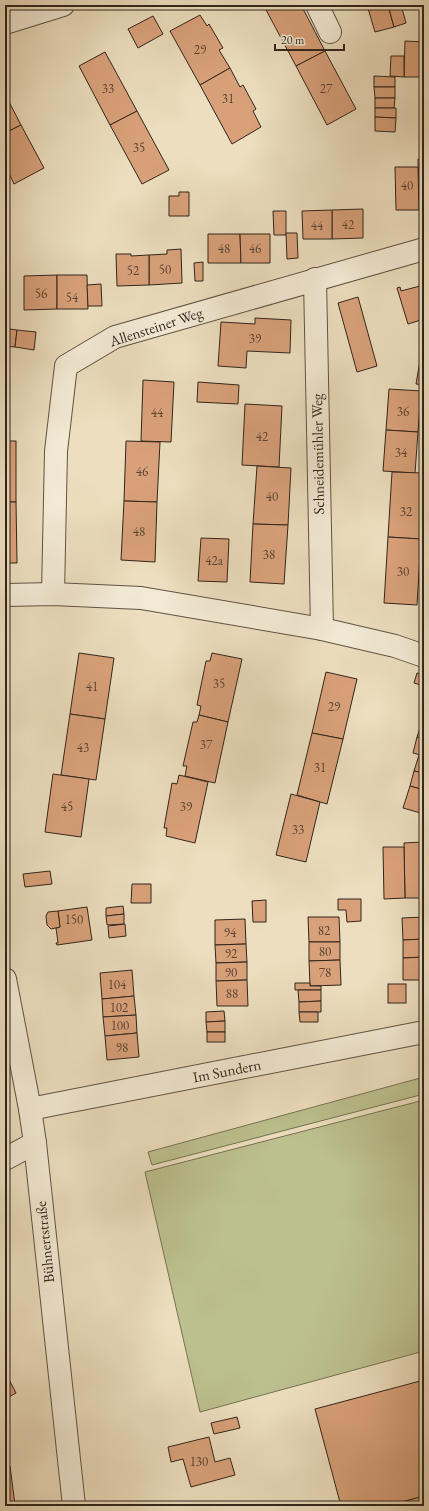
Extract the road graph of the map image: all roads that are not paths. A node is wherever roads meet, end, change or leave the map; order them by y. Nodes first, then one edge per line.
1 (63, 5) edge
2 (317, 5) edge
3 (5, 23) edge
4 (330, 32) dead end
5 (424, 248) edge
6 (315, 279) junction
7 (5, 594) edge
8 (53, 594) junction
9 (322, 629) junction
10 (424, 656) edge
11 (5, 979) edge
12 (424, 1032) edge
13 (30, 1109) junction
14 (35, 1143) junction
15 (5, 1159) edge
16 (74, 1506) edge

1 - 3 street
2 - 4 street
5 - 6 street, Allensteiner Weg
6 - 8 street, Allensteiner Weg
6 - 9 street, Schneidemühler Weg
7 - 8 street
8 - 9 street
9 - 10 street
11 - 13 street, Bühnertstraße
12 - 13 street, Im Sundern
13 - 14 street, Bühnertstraße
14 - 15 street
14 - 16 street, Bühnertstraße

